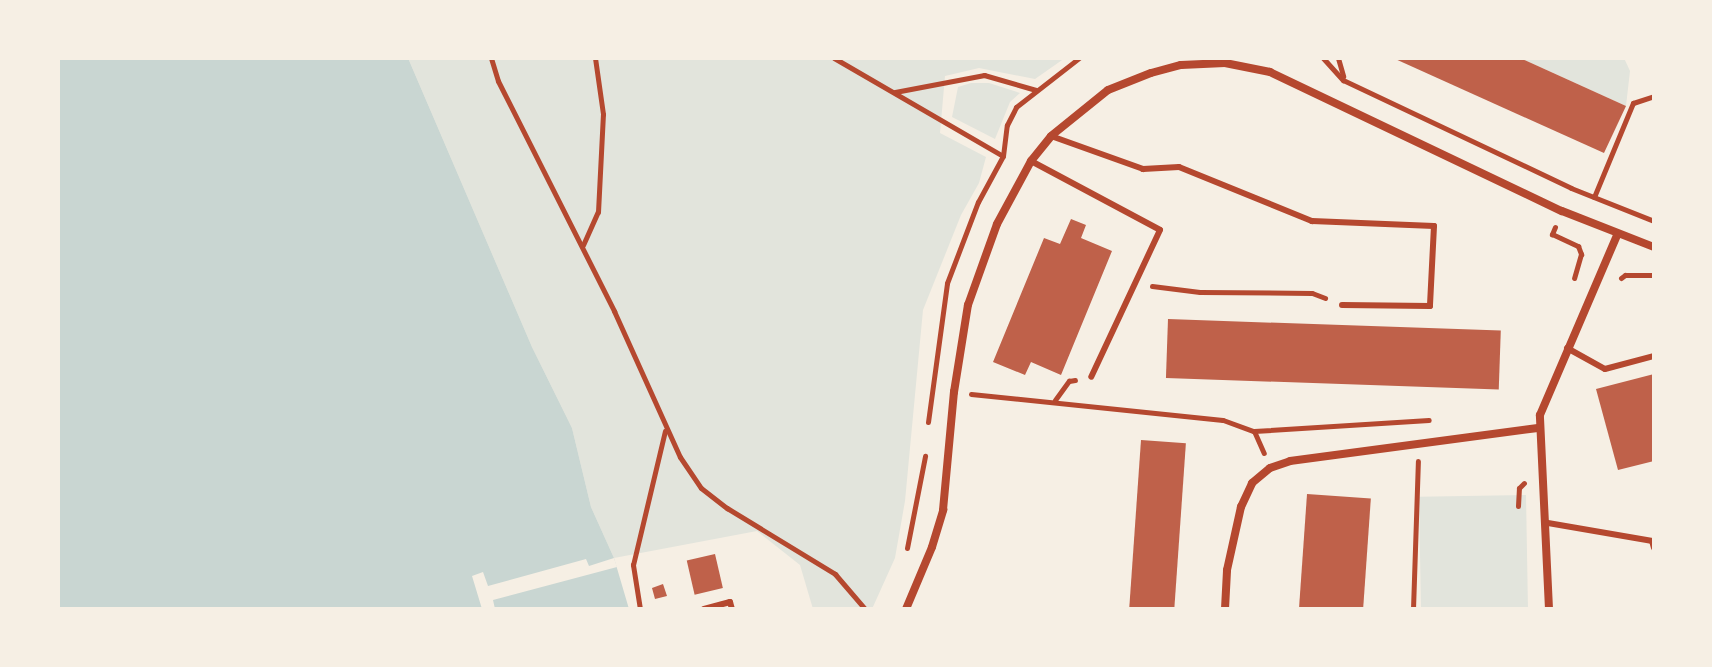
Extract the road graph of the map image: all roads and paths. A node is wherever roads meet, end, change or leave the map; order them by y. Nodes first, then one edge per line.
1 (491, 58) edge
2 (595, 58) edge
3 (834, 58) edge
4 (1253, 58) edge
5 (1323, 58) edge
6 (1338, 58) edge
7 (1257, 69) junction
8 (1343, 80) junction
9 (1037, 90) dead end
10 (895, 92) junction
11 (1654, 96) edge
12 (1051, 136) junction
13 (1003, 156) dead end
14 (1031, 161) junction
15 (1594, 197) junction
16 (1654, 221) edge
17 (1617, 235) junction
18 (582, 246) junction
19 (1654, 247) edge
20 (1579, 264) dead end
21 (1654, 275) edge
22 (1616, 281) dead end
23 (1135, 284) junction
24 (1568, 292) dead end
25 (1342, 305) joint
26 (1567, 348) junction
27 (1654, 356) edge
28 (1091, 377) dead end
29 (954, 392) junction
30 (1437, 419) dead end
31 (1421, 420) junction
32 (1538, 428) junction
33 (665, 430) junction
34 (1254, 431) junction
35 (1419, 446) junction
36 (1270, 468) junction
37 (1548, 523) junction
38 (1654, 548) edge
39 (640, 609) edge
40 (704, 609) edge
41 (732, 609) edge
42 (865, 609) edge
43 (906, 609) edge
44 (1225, 609) edge
45 (1413, 609) edge
46 (1549, 609) edge

1 - 18 path
2 - 18 path
3 - 10 path
4 - 7 lane
5 - 8 path
6 - 8 path
7 - 12 street
7 - 17 street
8 - 15 path
9 - 10 path
10 - 13 path
11 - 15 path
12 - 14 street
12 - 25 lane
14 - 23 lane
14 - 29 street
15 - 16 path
17 - 19 street
17 - 26 street
18 - 33 path
20 - 24 path
21 - 22 path
23 - 25 path
23 - 28 lane
26 - 27 lane
26 - 32 street
29 - 34 path
29 - 43 street
30 - 31 path
31 - 34 path
31 - 35 path
32 - 35 street
32 - 37 street
33 - 39 path
33 - 42 path
34 - 36 path
35 - 36 street
35 - 45 path
36 - 44 street
37 - 38 lane
37 - 46 street
40 - 41 lane

